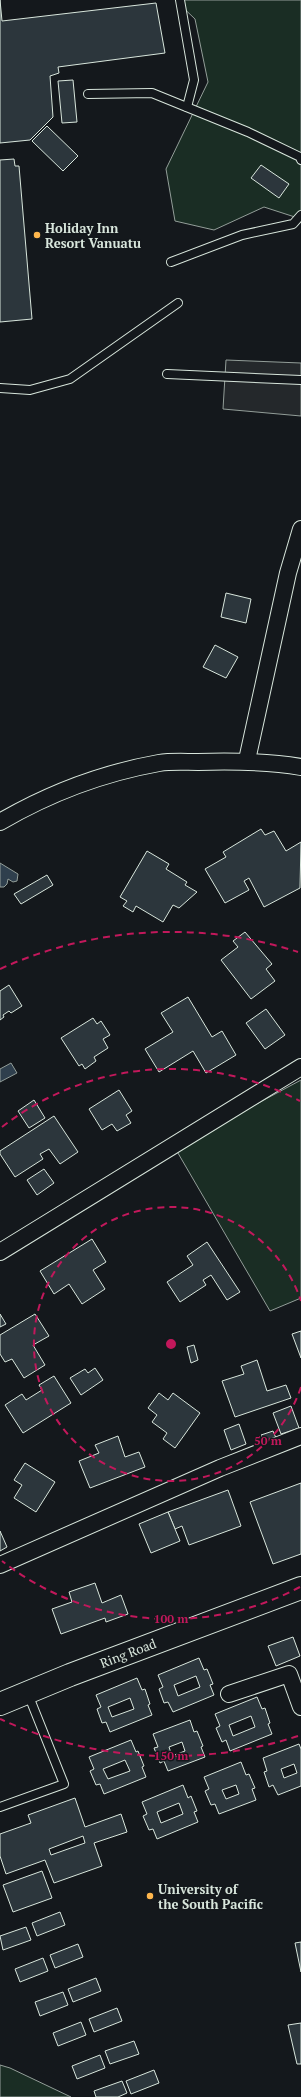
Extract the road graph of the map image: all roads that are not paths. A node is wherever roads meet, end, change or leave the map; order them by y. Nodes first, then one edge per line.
1 (180, 0) edge
2 (88, 94) dead end
3 (187, 107) junction
4 (301, 160) edge
5 (301, 215) edge
6 (171, 262) dead end
7 (178, 303) dead end
8 (168, 374) dead end
9 (301, 380) edge
10 (0, 388) edge
11 (301, 529) edge
12 (247, 760) junction
13 (301, 767) edge
14 (0, 822) edge
15 (301, 1067) edge
16 (0, 1252) edge
17 (301, 1436) edge
18 (0, 1565) edge
19 (301, 1588) edge
20 (28, 1693) junction
21 (229, 1694) dead end
22 (0, 1704) edge
23 (301, 1707) edge
24 (0, 1807) edge

1 - 3 lane
2 - 3 lane
3 - 4 lane
5 - 6 lane
7 - 10 lane
8 - 9 lane
11 - 12 street
12 - 13 street
12 - 14 street
15 - 16 street
17 - 18 street
19 - 20 main road, Ring Road
20 - 22 main road, Ring Road
20 - 24 lane
21 - 23 street

